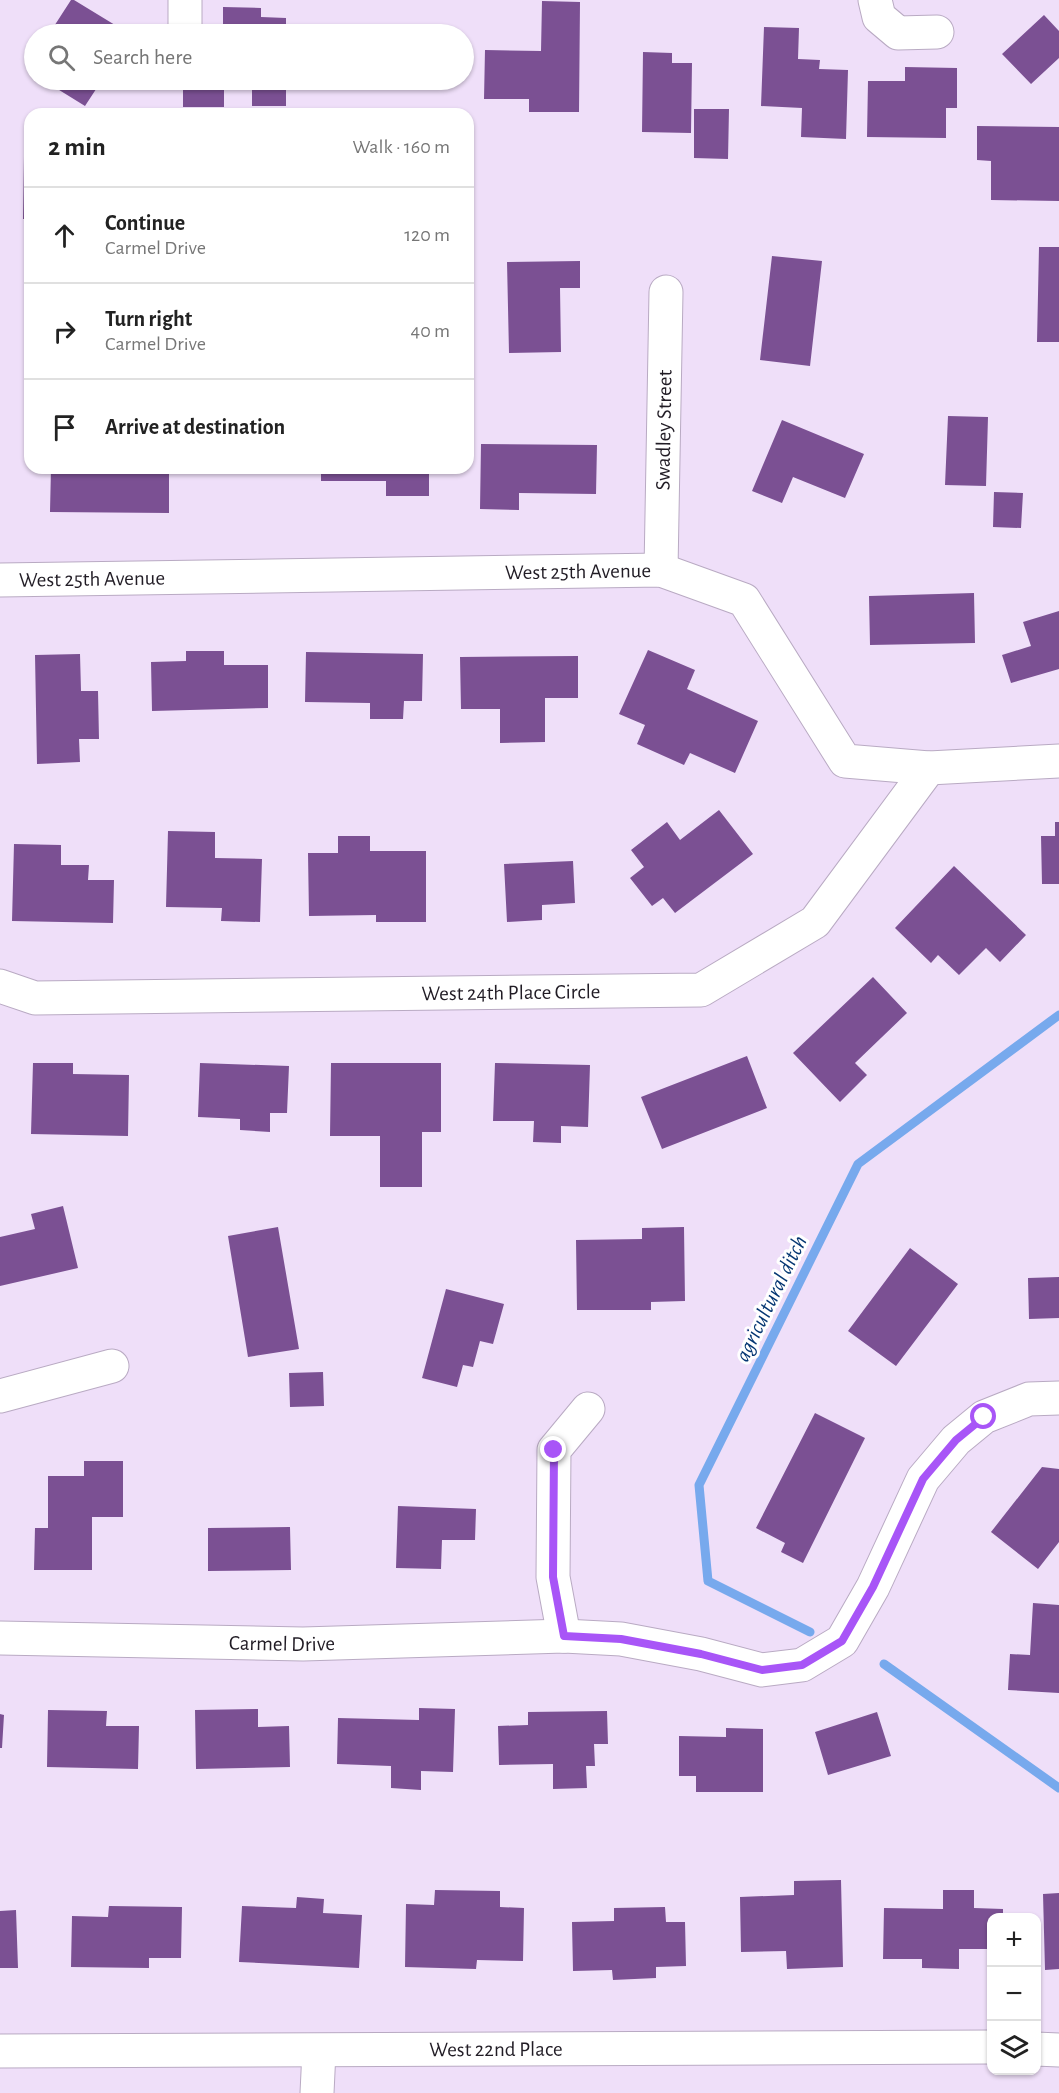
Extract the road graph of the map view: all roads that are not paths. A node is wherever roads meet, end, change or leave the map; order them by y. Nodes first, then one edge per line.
1 (185, 0) edge
2 (875, 0) edge
3 (185, 24) edge
4 (937, 32) dead end
5 (666, 292) dead end
6 (661, 570) junction
7 (0, 580) edge
8 (1059, 761) edge
9 (929, 768) junction
10 (0, 986) edge
11 (112, 1366) dead end
12 (0, 1396) edge
13 (1059, 1398) edge
14 (588, 1409) dead end
15 (564, 1636) junction
16 (0, 1638) edge
17 (987, 2047) edge
18 (1041, 2049) edge
19 (1059, 2050) edge
20 (0, 2051) edge
21 (319, 2051) junction
22 (317, 2093) edge

1 - 3 street
2 - 4 street
5 - 6 street, Swadley Street
6 - 7 street, West 25th Avenue
6 - 9 street, West 25th Avenue
8 - 9 street, West 25th Avenue
9 - 10 street, West 24th Place Circle
11 - 12 street
13 - 15 street, Carmel Drive
14 - 15 street
15 - 16 street, Carmel Drive
17 - 21 street, West 22nd Place
18 - 19 street
20 - 21 street, West 22nd Place
21 - 22 street

